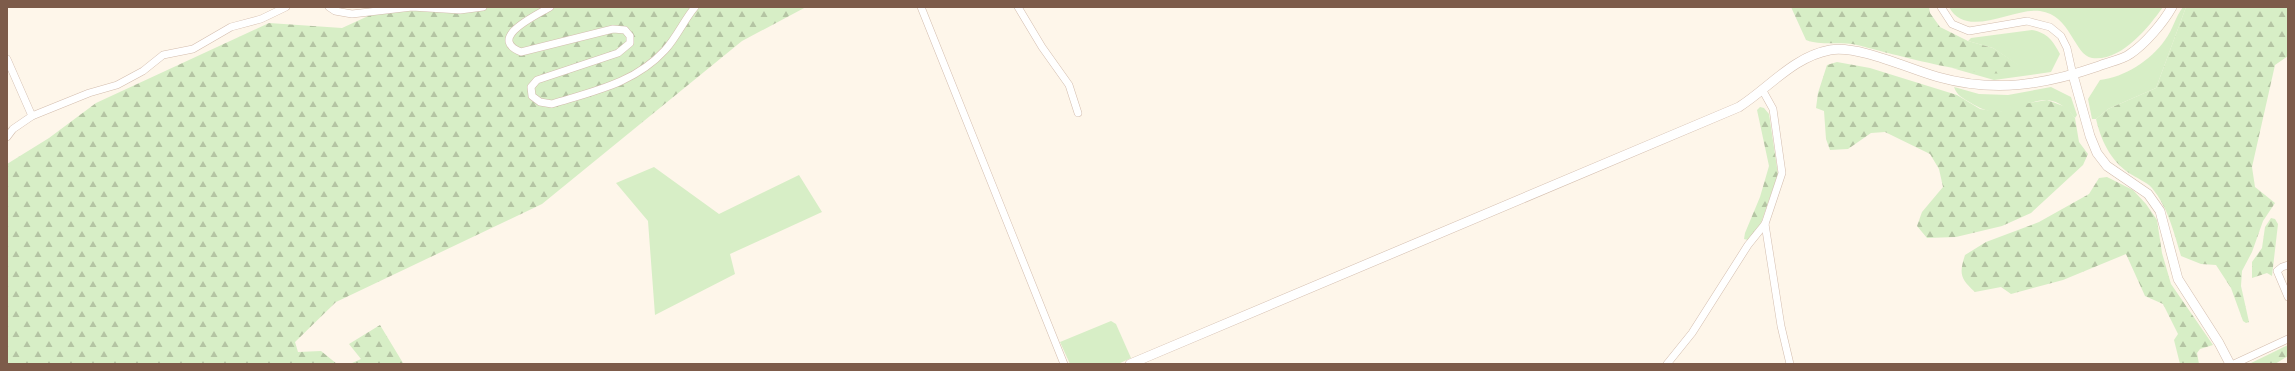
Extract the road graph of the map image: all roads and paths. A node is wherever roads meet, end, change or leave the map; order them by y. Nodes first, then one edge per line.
1 (286, 7) edge
2 (329, 7) edge
3 (482, 7) edge
4 (550, 7) edge
5 (695, 7) edge
6 (921, 7) edge
7 (1018, 7) edge
8 (1941, 7) edge
9 (2172, 7) edge
10 (7, 59) edge
11 (2073, 75) junction
12 (1763, 91) junction
13 (1078, 114) dead end
14 (32, 116) junction
15 (7, 137) edge
16 (1765, 224) junction
17 (2288, 265) edge
18 (2288, 297) edge
19 (2288, 339) edge
20 (1064, 364) edge
21 (1130, 364) edge
22 (1667, 364) edge
23 (1790, 364) edge
24 (2230, 364) edge
25 (2234, 364) edge

1 - 14 street
2 - 3 street
4 - 5 street
6 - 20 street
7 - 13 street
8 - 11 street
9 - 11 street
10 - 14 street
11 - 12 street
11 - 24 street
12 - 16 street
12 - 21 street
14 - 15 street
16 - 22 street
16 - 23 street
17 - 18 street
19 - 25 street

